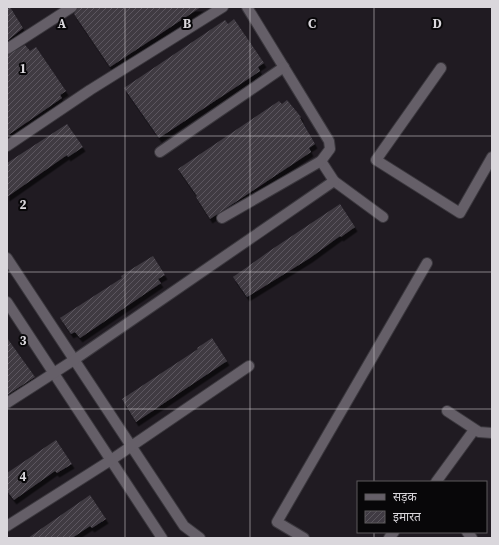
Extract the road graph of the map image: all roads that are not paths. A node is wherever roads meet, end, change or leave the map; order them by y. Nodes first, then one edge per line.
1 (72, 7) edge
2 (223, 7) edge
3 (247, 7) edge
4 (7, 49) edge
5 (284, 67) junction
6 (441, 68) dead end
7 (7, 146) edge
8 (160, 152) dead end
9 (492, 157) edge
10 (321, 161) junction
11 (334, 182) junction
12 (383, 217) dead end
13 (222, 218) dead end
14 (7, 258) edge
15 (427, 263) dead end
16 (9, 307) edge
17 (74, 360) junction
18 (250, 366) dead end
19 (53, 373) junction
20 (7, 402) edge
21 (447, 411) dead end
22 (474, 430) junction
23 (492, 433) edge
24 (131, 445) junction
25 (110, 460) junction
26 (437, 481) edge
27 (7, 526) edge
28 (162, 538) edge
29 (200, 538) edge
30 (304, 538) edge

1 - 4 street
2 - 7 street
3 - 5 street
5 - 8 street
5 - 10 street
6 - 9 street
10 - 11 street
10 - 13 street
11 - 12 street
11 - 17 street
14 - 17 street
15 - 30 street
16 - 19 street
17 - 19 street
17 - 24 street
18 - 24 street
19 - 20 street
19 - 25 street
21 - 22 street
22 - 23 street
22 - 26 street
24 - 25 street
24 - 29 street
25 - 27 street
25 - 28 street

